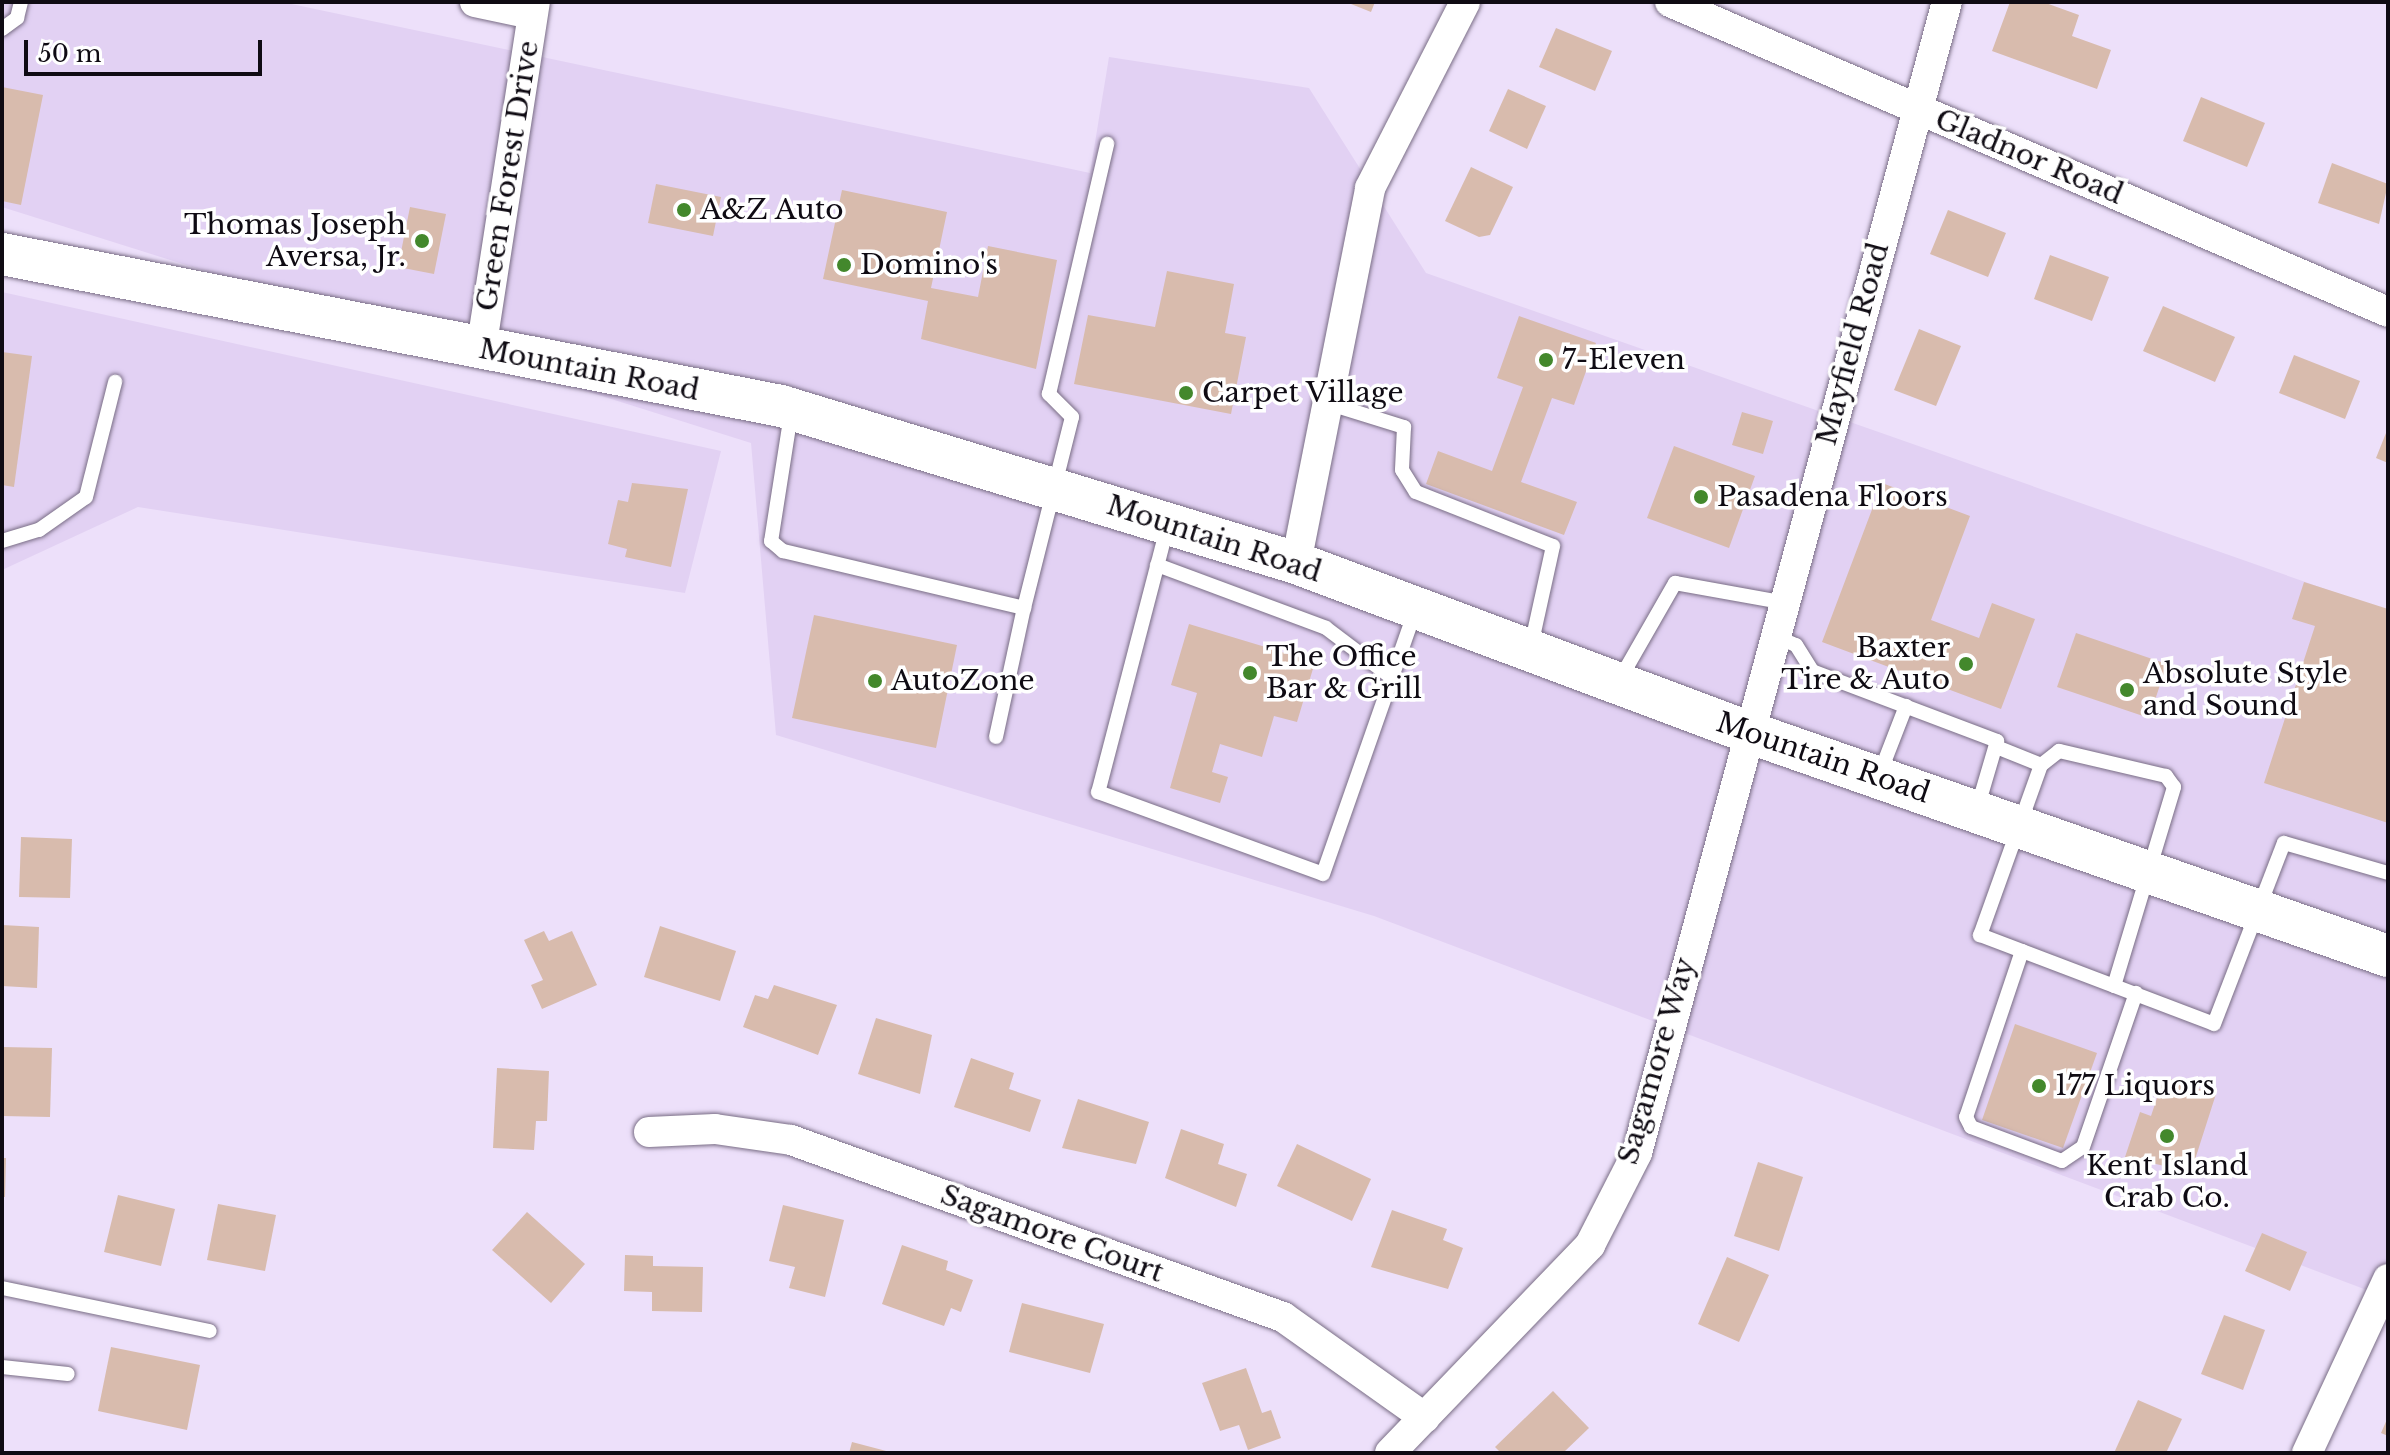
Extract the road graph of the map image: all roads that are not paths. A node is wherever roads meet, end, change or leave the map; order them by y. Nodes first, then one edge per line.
1 (21, 2) edge
2 (475, 2) edge
3 (1465, 2) edge
4 (1670, 2) edge
5 (1947, 2) edge
6 (534, 8) edge
7 (2, 29) edge
8 (1918, 109) junction
9 (1107, 144) dead end
10 (2, 254) edge
11 (2388, 312) edge
12 (481, 350) junction
13 (115, 382) dead end
14 (1327, 403) junction
15 (792, 409) junction
16 (1055, 489) junction
17 (1168, 524) junction
18 (2, 541) edge
19 (1296, 563) junction
20 (1157, 565) junction
21 (1781, 602) junction
22 (1024, 608) junction
23 (1416, 608) junction
24 (1771, 635) junction
25 (1530, 651) junction
26 (1392, 678) junction
27 (1618, 683) junction
28 (1906, 706) junction
29 (1745, 731) junction
30 (996, 737) dead end
31 (1999, 748) junction
32 (2041, 765) junction
33 (1878, 778) junction
34 (1976, 812) junction
35 (2018, 827) junction
36 (2388, 873) edge
37 (2153, 874) junction
38 (2256, 910) junction
39 (2386, 950) edge
40 (2022, 951) junction
41 (2114, 986) junction
42 (2136, 993) junction
43 (649, 1132) dead end
44 (2388, 1279) edge
45 (2, 1288) edge
46 (210, 1331) dead end
47 (2, 1367) edge
48 (68, 1374) dead end
49 (1425, 1418) junction
50 (1390, 1453) edge
51 (2307, 1453) edge

1 - 7 lane
2 - 6 street
3 - 14 street
4 - 8 street, Gladnor Road
5 - 8 street, Mayfield Road
6 - 12 street, Green Forest Drive
8 - 11 street, Gladnor Road
8 - 21 street, Mayfield Road
9 - 16 lane
10 - 12 main road, Mountain Road
12 - 15 main road, Mountain Road
13 - 18 lane
14 - 19 street
14 - 25 lane
15 - 16 main road, Mountain Road
15 - 22 lane
16 - 17 main road, Mountain Road
16 - 22 lane
17 - 19 main road, Mountain Road
17 - 20 lane
19 - 23 main road, Mountain Road
20 - 26 lane
20 - 26 lane
21 - 24 street, Mayfield Road
21 - 27 lane
22 - 30 lane
23 - 25 main road, Mountain Road
23 - 26 lane
24 - 28 lane
24 - 29 street, Mayfield Road
25 - 27 main road, Mountain Road
27 - 29 main road, Mountain Road
28 - 31 lane
28 - 33 lane
29 - 33 main road, Mountain Road
29 - 49 street, Sagamore Way
31 - 32 lane
31 - 34 lane
32 - 35 lane
32 - 37 lane
33 - 34 main road, Mountain Road
34 - 35 main road, Mountain Road
35 - 37 main road, Mountain Road
35 - 40 lane
36 - 38 lane
37 - 38 main road, Mountain Road
37 - 41 lane
38 - 39 main road, Mountain Road
38 - 42 lane
40 - 41 lane
40 - 42 lane
41 - 42 lane
43 - 49 street, Sagamore Court
44 - 51 street
45 - 46 lane
47 - 48 lane
49 - 50 street, Sagamore Way

